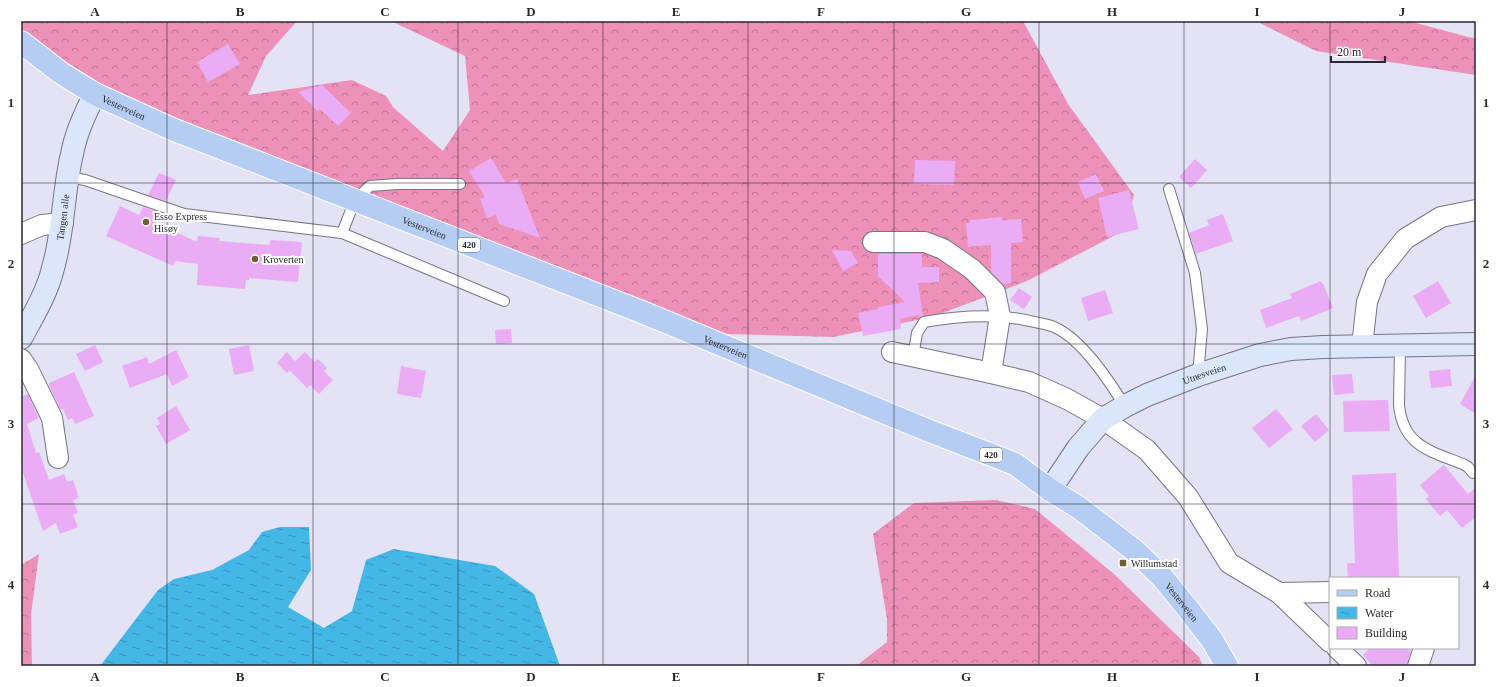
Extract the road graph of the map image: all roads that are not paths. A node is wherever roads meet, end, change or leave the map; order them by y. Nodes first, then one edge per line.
1 (21, 42) edge
2 (95, 94) junction
3 (68, 177) junction
4 (460, 184) dead end
5 (1169, 189) dead end
6 (355, 200) junction
7 (1476, 210) edge
8 (63, 224) junction
9 (342, 233) junction
10 (21, 234) edge
11 (873, 242) dead end
12 (504, 301) dead end
13 (1000, 316) junction
14 (21, 338) edge
15 (1476, 344) edge
16 (1362, 346) junction
17 (1400, 346) junction
18 (892, 352) dead end
19 (913, 357) junction
20 (21, 359) edge
21 (992, 373) junction
22 (1198, 375) junction
23 (1126, 406) junction
24 (1103, 419) junction
25 (58, 458) dead end
26 (1473, 474) dead end
27 (1050, 490) junction
28 (1329, 592) edge
29 (1279, 593) junction
30 (1329, 641) edge
31 (1338, 649) edge
32 (1424, 649) edge
33 (1227, 666) edge
34 (1356, 666) edge
35 (1418, 666) edge

1 - 2 main road, Vesterveien / 420
2 - 3 main road, Tangen alle
2 - 6 main road, Vesterveien / 420
3 - 8 main road, Tangen alle
3 - 9 lane
4 - 6 lane
5 - 22 lane
6 - 9 lane
6 - 27 main road, Vesterveien / 420
7 - 16 street
8 - 10 street
8 - 14 main road, Tangen alle
9 - 12 lane
11 - 13 street
13 - 19 lane
13 - 21 street
13 - 23 lane
15 - 17 main road, Utnesveien
16 - 17 main road, Utnesveien
16 - 22 main road, Utnesveien
17 - 26 lane
18 - 19 street
19 - 21 street
20 - 25 street
21 - 24 street
22 - 23 main road, Utnesveien
23 - 24 main road, Utnesveien
24 - 27 main road, Utnesveien
24 - 29 street
27 - 33 main road, Vesterveien / 420
28 - 29 street
29 - 30 street
31 - 34 street
32 - 35 street

